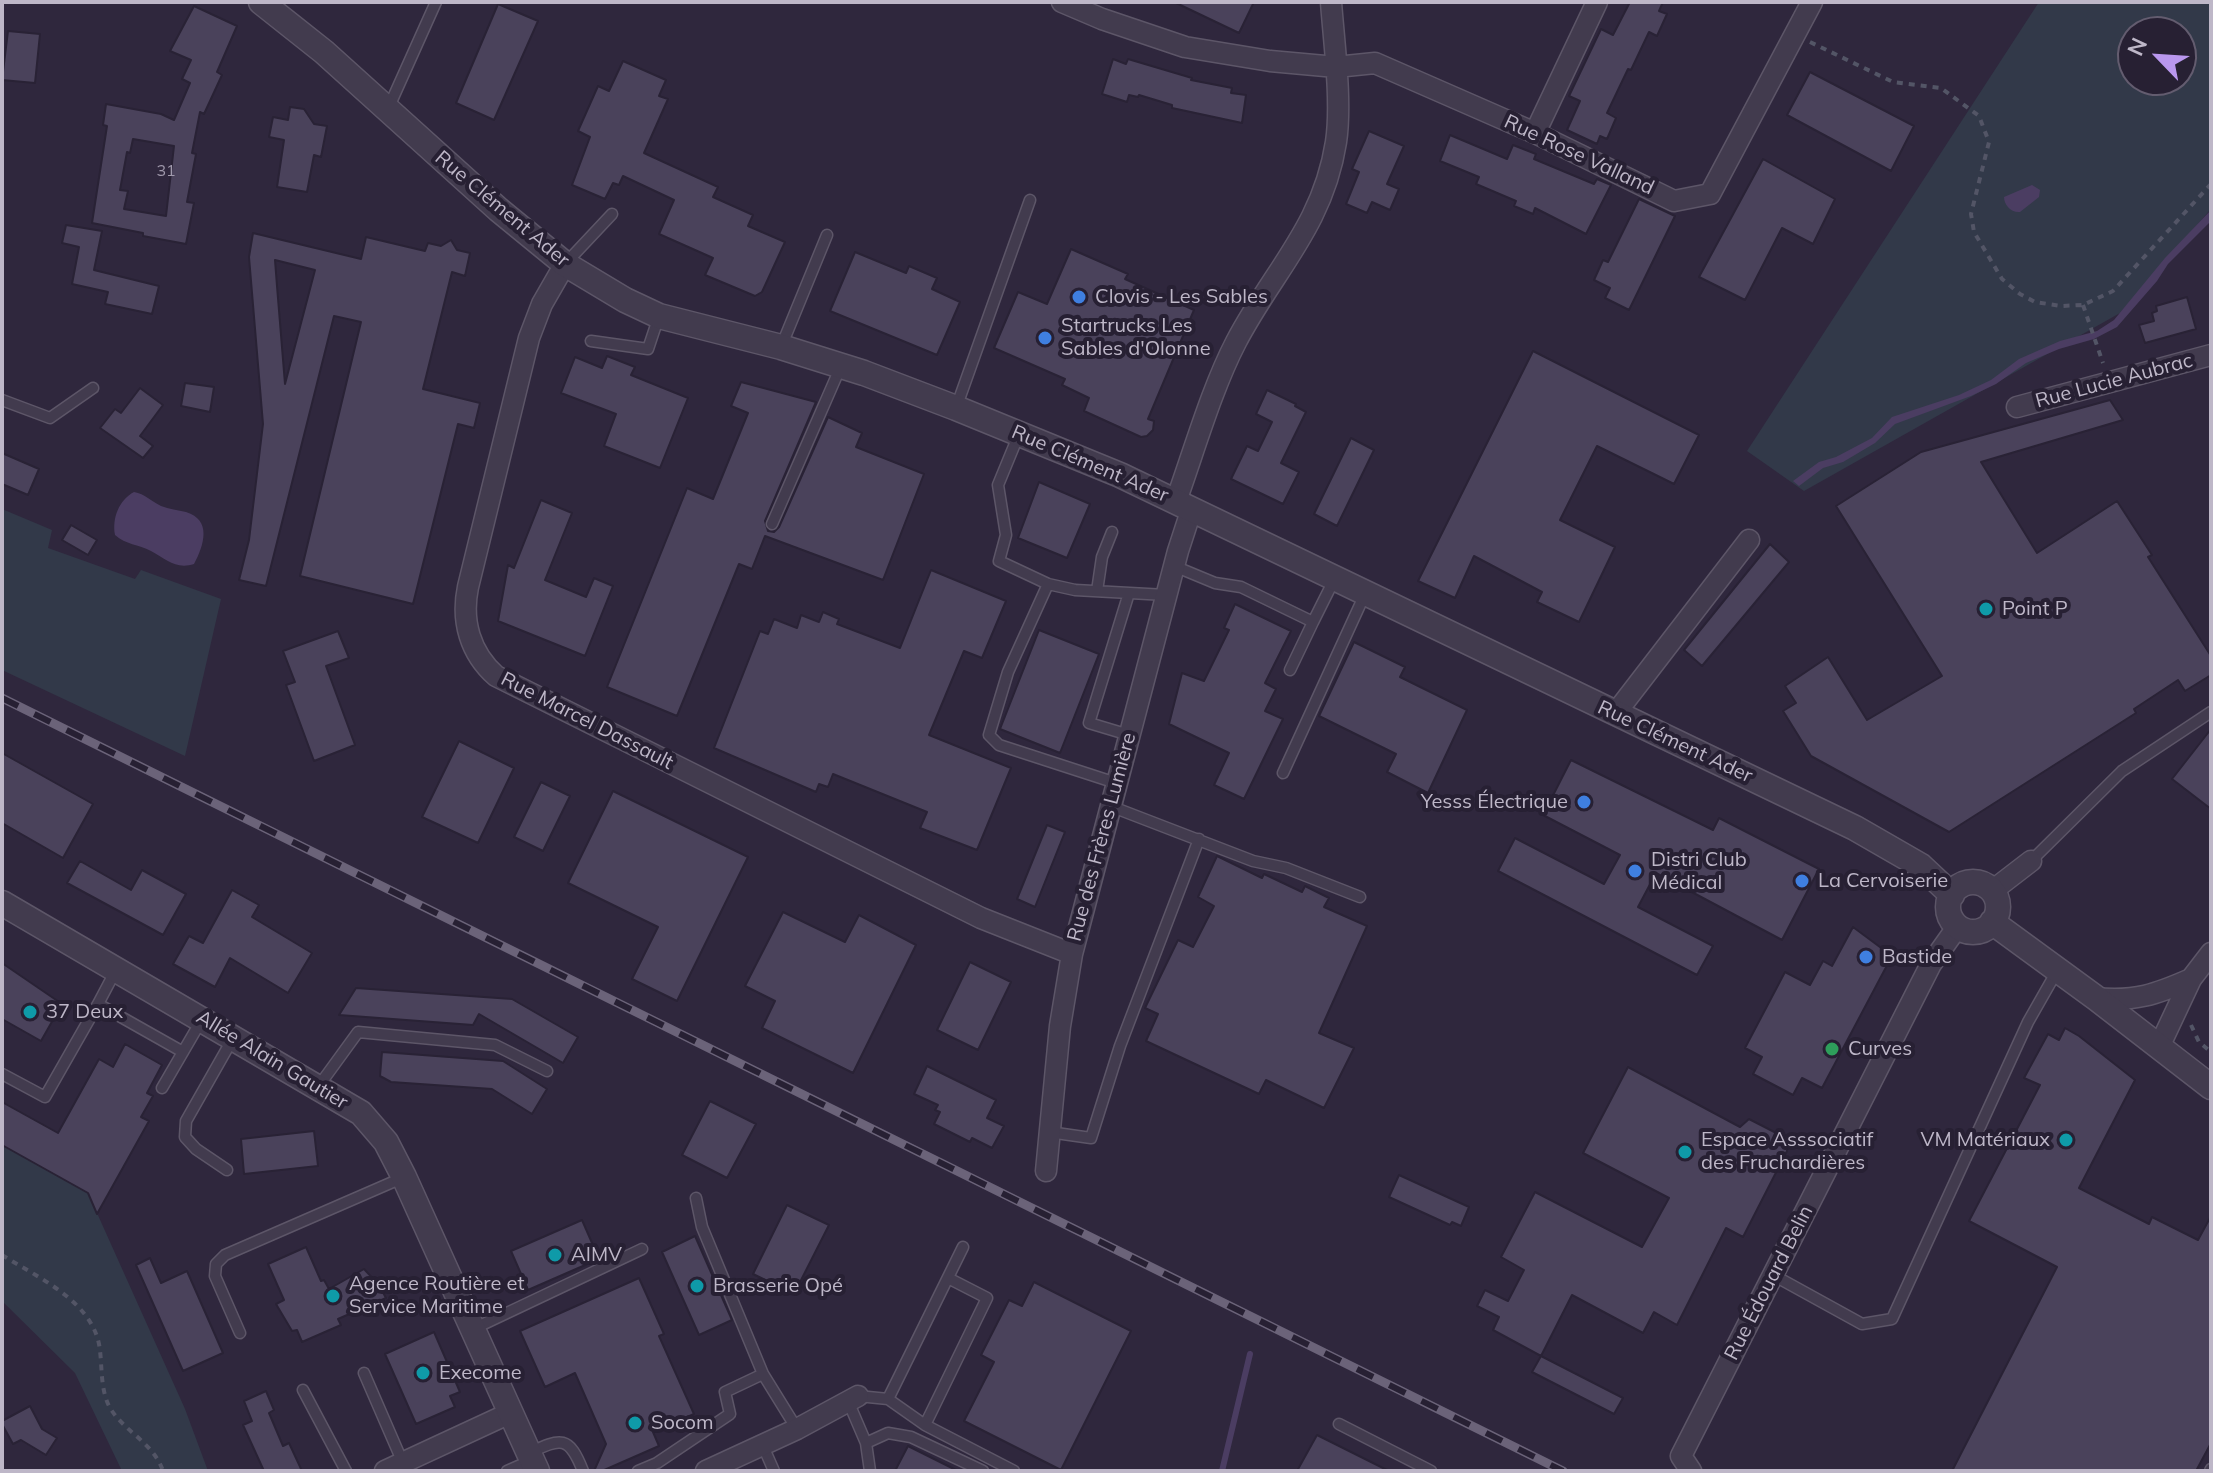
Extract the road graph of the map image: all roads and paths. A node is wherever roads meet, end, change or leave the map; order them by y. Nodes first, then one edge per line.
1 (261, 2) edge
2 (436, 2) edge
3 (1062, 2) edge
4 (1331, 2) edge
5 (1597, 2) edge
6 (1812, 2) edge
7 (1795, 35) junction
8 (1336, 67) junction
9 (388, 109) junction
10 (1535, 133) junction
11 (2211, 184) edge
12 (1030, 200) dead end
13 (612, 214) dead end
14 (827, 235) dead end
15 (565, 264) junction
16 (2083, 305) junction
17 (659, 316) junction
18 (591, 341) dead end
19 (2095, 346) dead end
20 (781, 347) junction
21 (2211, 355) edge
22 (841, 366) junction
23 (93, 388) dead end
24 (2, 400) edge
25 (2017, 407) dead end
26 (956, 408) junction
27 (1019, 434) junction
28 (1184, 505) junction
29 (772, 524) dead end
30 (1112, 532) dead end
31 (1749, 540) dead end
32 (1174, 566) junction
33 (1334, 580) junction
34 (1048, 584) junction
35 (1097, 591) junction
36 (1129, 593) junction
37 (1365, 594) junction
38 (1166, 595) junction
39 (1313, 622) junction
40 (1290, 670) dead end
41 (2211, 712) edge
42 (1615, 714) junction
43 (1129, 735) junction
44 (1283, 773) dead end
45 (1116, 783) junction
46 (1110, 806) junction
47 (1199, 839) junction
48 (2031, 861) joint
49 (1992, 891) junction
50 (1952, 895) junction
51 (1360, 897) dead end
52 (2, 903) edge
53 (1992, 922) junction
54 (1958, 926) junction
55 (2211, 953) edge
56 (1072, 954) junction
57 (117, 968) junction
58 (2058, 969) junction
59 (2191, 979) junction
60 (2096, 998) junction
61 (98, 1004) junction
62 (202, 1019) junction
63 (233, 1038) junction
64 (2159, 1047) junction
65 (183, 1052) junction
66 (547, 1071) dead end
67 (2, 1074) edge
68 (318, 1087) junction
69 (2211, 1087) edge
70 (162, 1088) dead end
71 (1049, 1132) junction
72 (227, 1170) dead end
73 (1046, 1171) dead end
74 (404, 1177) junction
75 (696, 1198) dead end
76 (963, 1247) dead end
77 (642, 1249) dead end
78 (2, 1255) edge
79 (1773, 1275) junction
80 (948, 1278) junction
81 (473, 1329) junction
82 (240, 1333) dead end
83 (364, 1373) dead end
84 (763, 1374) junction
85 (303, 1390) dead end
86 (853, 1398) junction
87 (888, 1399) junction
88 (510, 1413) junction
89 (1339, 1424) dead end
90 (925, 1425) junction
91 (797, 1429) junction
92 (866, 1443) junction
93 (763, 1446) junction
94 (532, 1461) edge
95 (394, 1467) edge
96 (163, 1471) edge
97 (346, 1471) edge
98 (507, 1471) edge
99 (583, 1471) edge
100 (638, 1471) edge
101 (706, 1471) edge
102 (774, 1471) edge
103 (870, 1471) edge
104 (983, 1471) edge
105 (1014, 1471) edge
106 (1431, 1471) edge
107 (1691, 1471) edge

1 - 9 street, Rue Clément Ader
2 - 9 lane
3 - 8 street, Rue Rose Valland
4 - 8 street, Rue des Frères Lumière
5 - 10 street
6 - 7 street, Rue Rose Valland
7 - 10 street, Rue Rose Valland
7 - 16 path
8 - 10 street, Rue Rose Valland
8 - 28 street, Rue des Frères Lumière
9 - 15 street, Rue Clément Ader
11 - 16 path
12 - 26 lane
13 - 15 lane
14 - 20 lane
15 - 17 street, Rue Clément Ader
15 - 56 street, Rue Marcel Dassault
16 - 19 path
17 - 18 lane
17 - 20 street, Rue Clément Ader
20 - 22 street, Rue Clément Ader
21 - 25 street, Rue Lucie Aubrac
22 - 26 street, Rue Clément Ader
22 - 29 lane
23 - 24 lane
26 - 27 street, Rue Clément Ader
27 - 28 street, Rue Clément Ader
27 - 34 lane
28 - 32 street, Rue des Frères Lumière
28 - 33 street, Rue Clément Ader
30 - 35 lane
31 - 42 street
32 - 38 street, Rue des Frères Lumière
32 - 39 lane
33 - 37 street, Rue Clément Ader
33 - 39 lane
34 - 35 lane
34 - 45 lane
35 - 36 lane
36 - 38 lane
36 - 43 lane
37 - 42 street, Rue Clément Ader
37 - 44 lane
38 - 43 street, Rue des Frères Lumière
39 - 40 lane
41 - 48 lane
42 - 50 street, Rue Clément Ader
43 - 45 street, Rue des Frères Lumière
45 - 46 street, Rue des Frères Lumière
46 - 47 lane
46 - 56 street, Rue des Frères Lumière
47 - 51 lane
47 - 71 lane
48 - 49 street
49 - 50 street
49 - 53 street
50 - 54 street
52 - 57 street, Allée Alain Gautier
53 - 54 street
53 - 58 street
54 - 79 street, Rue Édouard Belin
55 - 59 street
56 - 71 street, Rue des Frères Lumière
57 - 61 lane
57 - 62 street, Allée Alain Gautier
58 - 60 street
58 - 79 lane
59 - 60 street
59 - 64 street
60 - 64 street
61 - 65 lane
61 - 67 lane
62 - 63 street, Allée Alain Gautier
62 - 65 lane
63 - 68 street, Allée Alain Gautier
63 - 72 lane
64 - 69 street
65 - 70 lane
66 - 68 lane
68 - 74 street, Allée Alain Gautier
71 - 73 street, Rue des Frères Lumière
74 - 81 street, Allée Alain Gautier
74 - 82 lane
75 - 84 lane
76 - 80 lane
77 - 81 lane
78 - 96 path
79 - 107 street, Rue Édouard Belin
80 - 87 lane
80 - 90 lane
81 - 88 street, Allée Alain Gautier
83 - 95 lane
84 - 91 lane
84 - 100 lane
85 - 97 lane
86 - 87 lane
86 - 91 street
86 - 92 lane
87 - 90 lane
88 - 94 street, Allée Alain Gautier
88 - 95 street
89 - 106 lane
90 - 105 lane
91 - 93 street
92 - 103 lane
92 - 104 lane
93 - 101 street
93 - 102 lane
94 - 98 lane
94 - 99 lane

